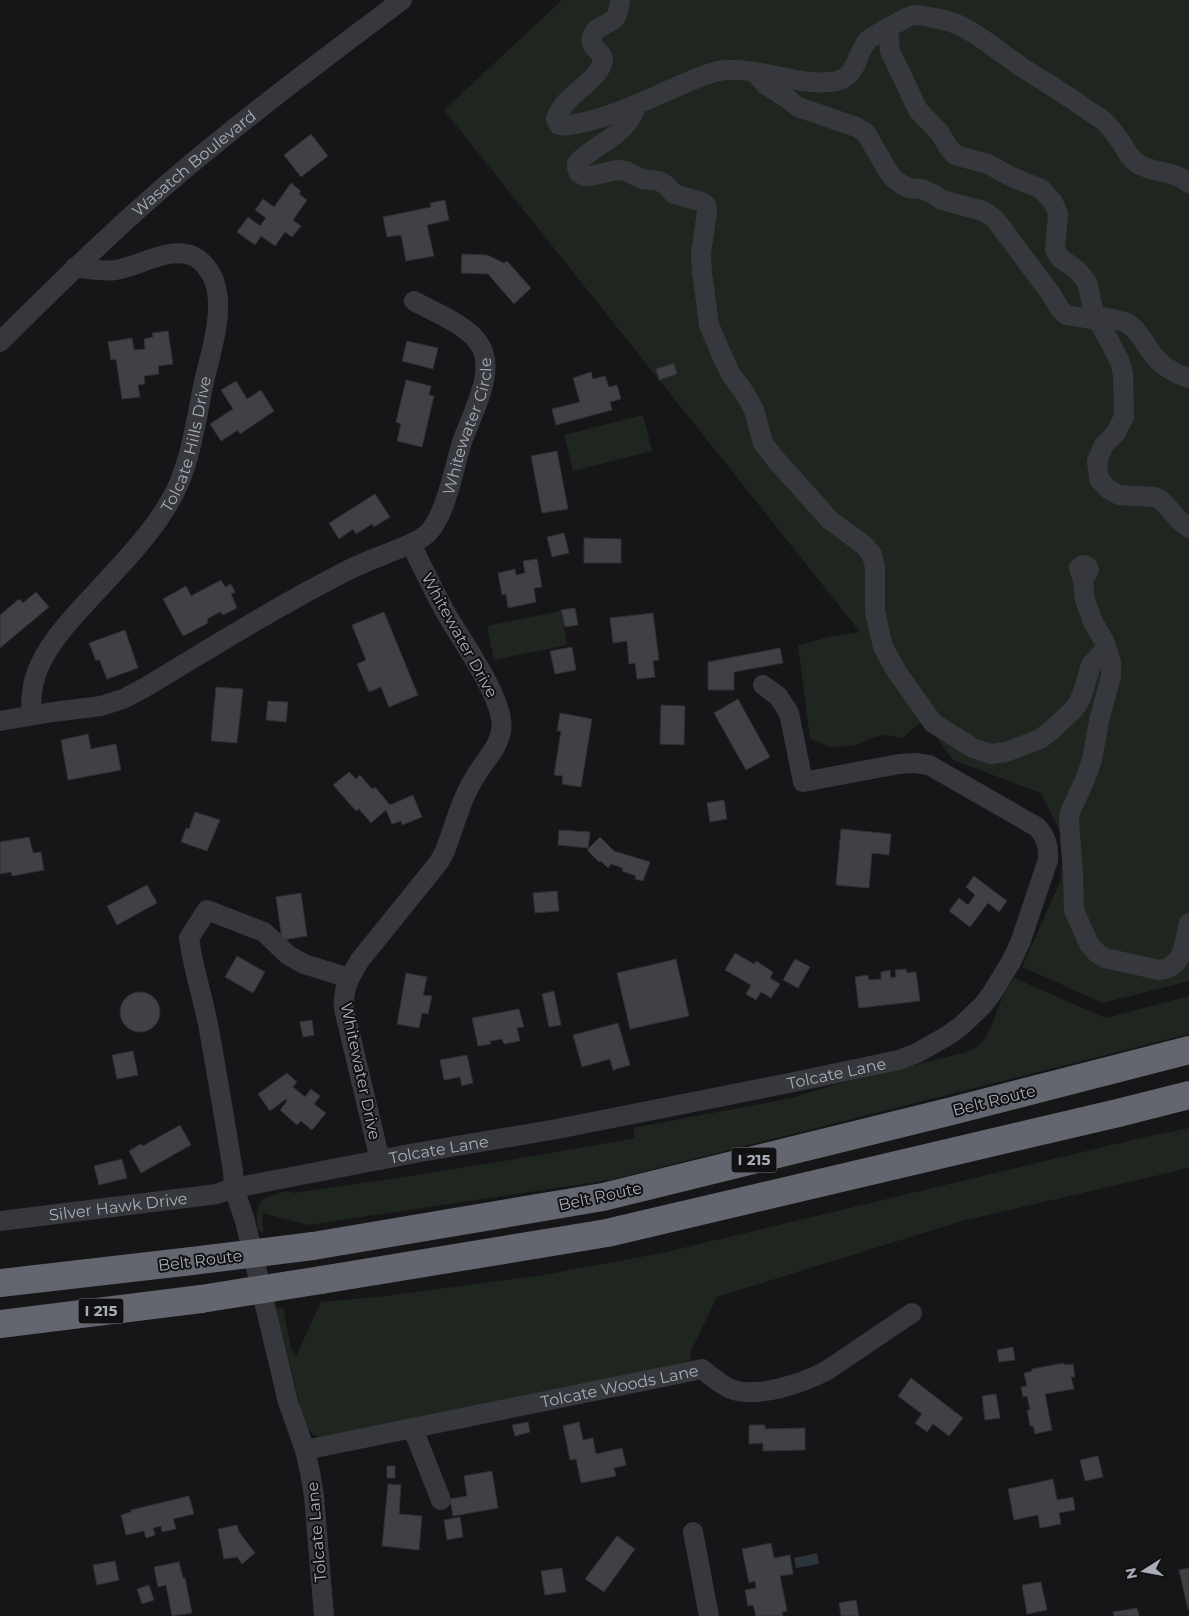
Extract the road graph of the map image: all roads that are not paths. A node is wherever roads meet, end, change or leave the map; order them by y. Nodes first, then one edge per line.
1 (402, 0) edge
2 (620, 0) edge
3 (915, 7) edge
4 (888, 30) junction
5 (757, 73) junction
6 (636, 106) junction
7 (1189, 183) edge
8 (74, 267) junction
9 (414, 300) dead end
10 (0, 342) edge
11 (1189, 378) edge
12 (1189, 528) edge
13 (411, 544) junction
14 (1084, 580) dead end
15 (1107, 652) junction
16 (763, 685) dead end
17 (31, 715) junction
18 (0, 721) edge
19 (1189, 923) edge
20 (349, 978) junction
21 (1189, 1050) edge
22 (1189, 1095) edge
23 (1189, 1101) edge
24 (1118, 1113) junction
25 (380, 1160) junction
26 (234, 1188) junction
27 (0, 1221) edge
28 (0, 1283) edge
29 (912, 1313) dead end
30 (0, 1324) edge
31 (413, 1429) junction
32 (305, 1450) junction
33 (441, 1500) dead end
34 (693, 1532) dead end
35 (324, 1616) edge
36 (709, 1616) edge

1 - 8 street, Wasatch Boulevard
2 - 6 street
3 - 4 street
3 - 7 street
4 - 5 street
4 - 11 street
5 - 6 street
5 - 12 street
6 - 15 street
8 - 10 street, Wasatch Boulevard
8 - 17 street, Tolcate Hills Drive
9 - 13 street, Whitewater Circle
13 - 17 street
13 - 20 street, Whitewater Drive
14 - 15 street
15 - 19 street
16 - 25 street, Tolcate Lane
17 - 18 street
20 - 25 street, Whitewater Drive
20 - 26 street, Tolcate Lane
21 - 28 highway, Belt Route / I 215, bridge
22 - 24 highway, I 215
23 - 24 highway
24 - 30 highway, I 215, bridge
25 - 26 street, Tolcate Lane
26 - 27 street, Silver Hawk Drive
26 - 32 street, Tolcate Lane
29 - 31 street, Tolcate Woods Lane
31 - 32 street, Tolcate Woods Lane
31 - 33 street
32 - 35 street, Tolcate Lane
34 - 36 street

